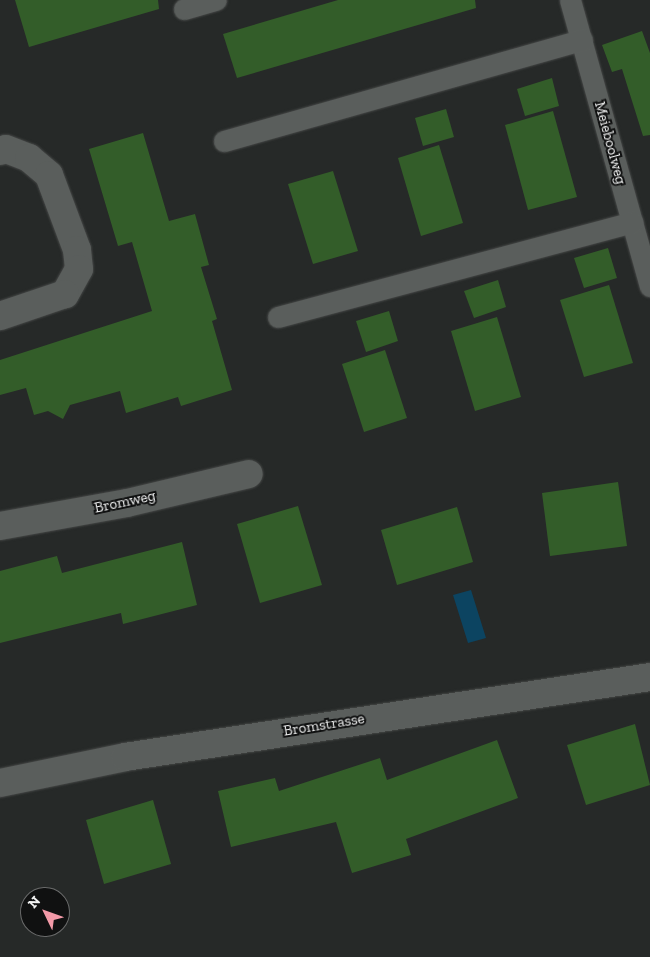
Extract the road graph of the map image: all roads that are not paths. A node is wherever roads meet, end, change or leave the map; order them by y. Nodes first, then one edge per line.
1 (216, 0) edge
2 (570, 0) edge
3 (184, 9) dead end
4 (582, 40) junction
5 (224, 141) dead end
6 (3, 150) edge
7 (632, 222) junction
8 (650, 286) edge
9 (0, 316) edge
10 (278, 317) dead end
11 (249, 474) dead end
12 (0, 526) edge
13 (650, 677) edge
14 (0, 783) edge

1 - 3 lane
2 - 4 lane, Meieboolweg
4 - 5 lane
4 - 7 lane, Meieboolweg
6 - 9 street
7 - 8 lane, Meieboolweg
7 - 10 lane
11 - 12 street, Bromweg
13 - 14 street, Bromstrasse

